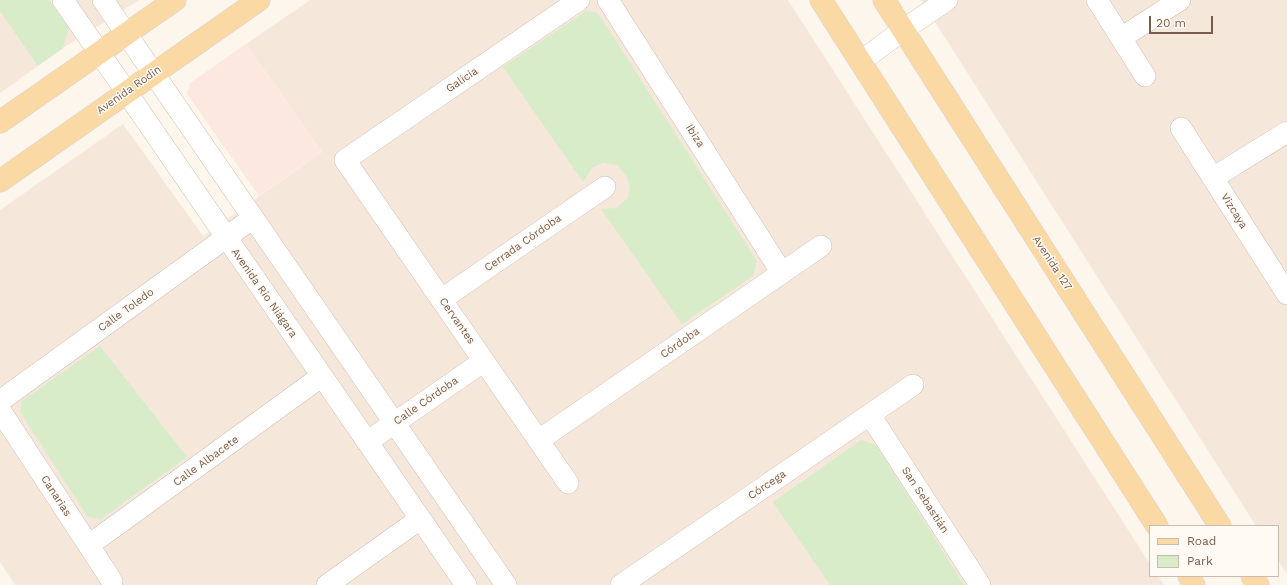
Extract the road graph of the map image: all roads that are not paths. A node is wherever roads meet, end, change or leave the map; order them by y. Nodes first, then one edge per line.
1 (63, 0) edge
2 (103, 0) edge
3 (175, 0) edge
4 (259, 0) edge
5 (579, 0) edge
6 (608, 0) edge
7 (820, 0) edge
8 (884, 0) edge
9 (947, 0) edge
10 (1097, 0) edge
11 (1180, 0) edge
12 (902, 30) junction
13 (126, 34) junction
14 (1121, 38) junction
15 (99, 53) junction
16 (860, 62) junction
17 (154, 73) junction
18 (1145, 76) dead end
19 (126, 92) junction
20 (0, 122) edge
21 (1181, 128) dead end
22 (1287, 132) edge
23 (345, 160) joint
24 (1213, 178) junction
25 (0, 181) edge
26 (605, 187) dead end
27 (253, 218) junction
28 (226, 237) junction
29 (821, 246) dead end
30 (782, 273) junction
31 (1287, 294) edge
32 (442, 299) junction
33 (484, 361) junction
34 (322, 376) junction
35 (914, 386) dead end
36 (0, 401) edge
37 (0, 410) edge
38 (870, 415) junction
39 (394, 423) junction
40 (539, 440) junction
41 (367, 442) junction
42 (568, 483) dead end
43 (420, 519) junction
44 (1156, 525) edge
45 (1219, 525) edge
46 (89, 545) junction
47 (112, 581) dead end
48 (632, 582) edge
49 (327, 585) edge
50 (466, 585) edge
51 (506, 585) edge
52 (980, 585) edge

1 - 15 street, Avenida Río Niágara
2 - 13 street
3 - 13 main road
4 - 17 main road, Avenida Rodin
5 - 23 street, Galicia
6 - 30 street, Ibiza
7 - 16 main road
8 - 12 main road, Avenida 127
9 - 12 street
10 - 14 street
11 - 14 street
12 - 16 street
12 - 45 main road, Avenida 127
13 - 15 main road
13 - 17 street
14 - 18 street
15 - 19 street, Avenida Río Niágara
15 - 20 main road
16 - 44 main road
17 - 19 main road, Avenida Rodin
17 - 27 street
19 - 25 main road, Avenida Rodin
19 - 28 street, Avenida Río Niágara
21 - 24 street, Vizcaya
22 - 24 street
23 - 32 street, Cervantes
24 - 31 street, Vizcaya
26 - 32 street, Cerrada Córdoba
27 - 28 street, Calle Toledo
27 - 39 street
28 - 34 street, Avenida Río Niágara
28 - 36 street, Calle Toledo
29 - 30 street, Córdoba
30 - 40 street, Córdoba
32 - 33 street, Cervantes
33 - 39 street, Calle Córdoba
33 - 40 street, Cervantes
34 - 41 street, Avenida Río Niágara
34 - 46 street, Calle Albacete
35 - 38 street, Córcega
37 - 46 street, Canarias
38 - 48 street, Córcega
38 - 52 street, San Sebastián
39 - 41 street, Calle Córdoba
39 - 51 street
40 - 42 street, Cervantes
41 - 43 street, Avenida Río Niágara
43 - 49 street
43 - 50 street, Avenida Río Niágara
46 - 47 street, Canarias

